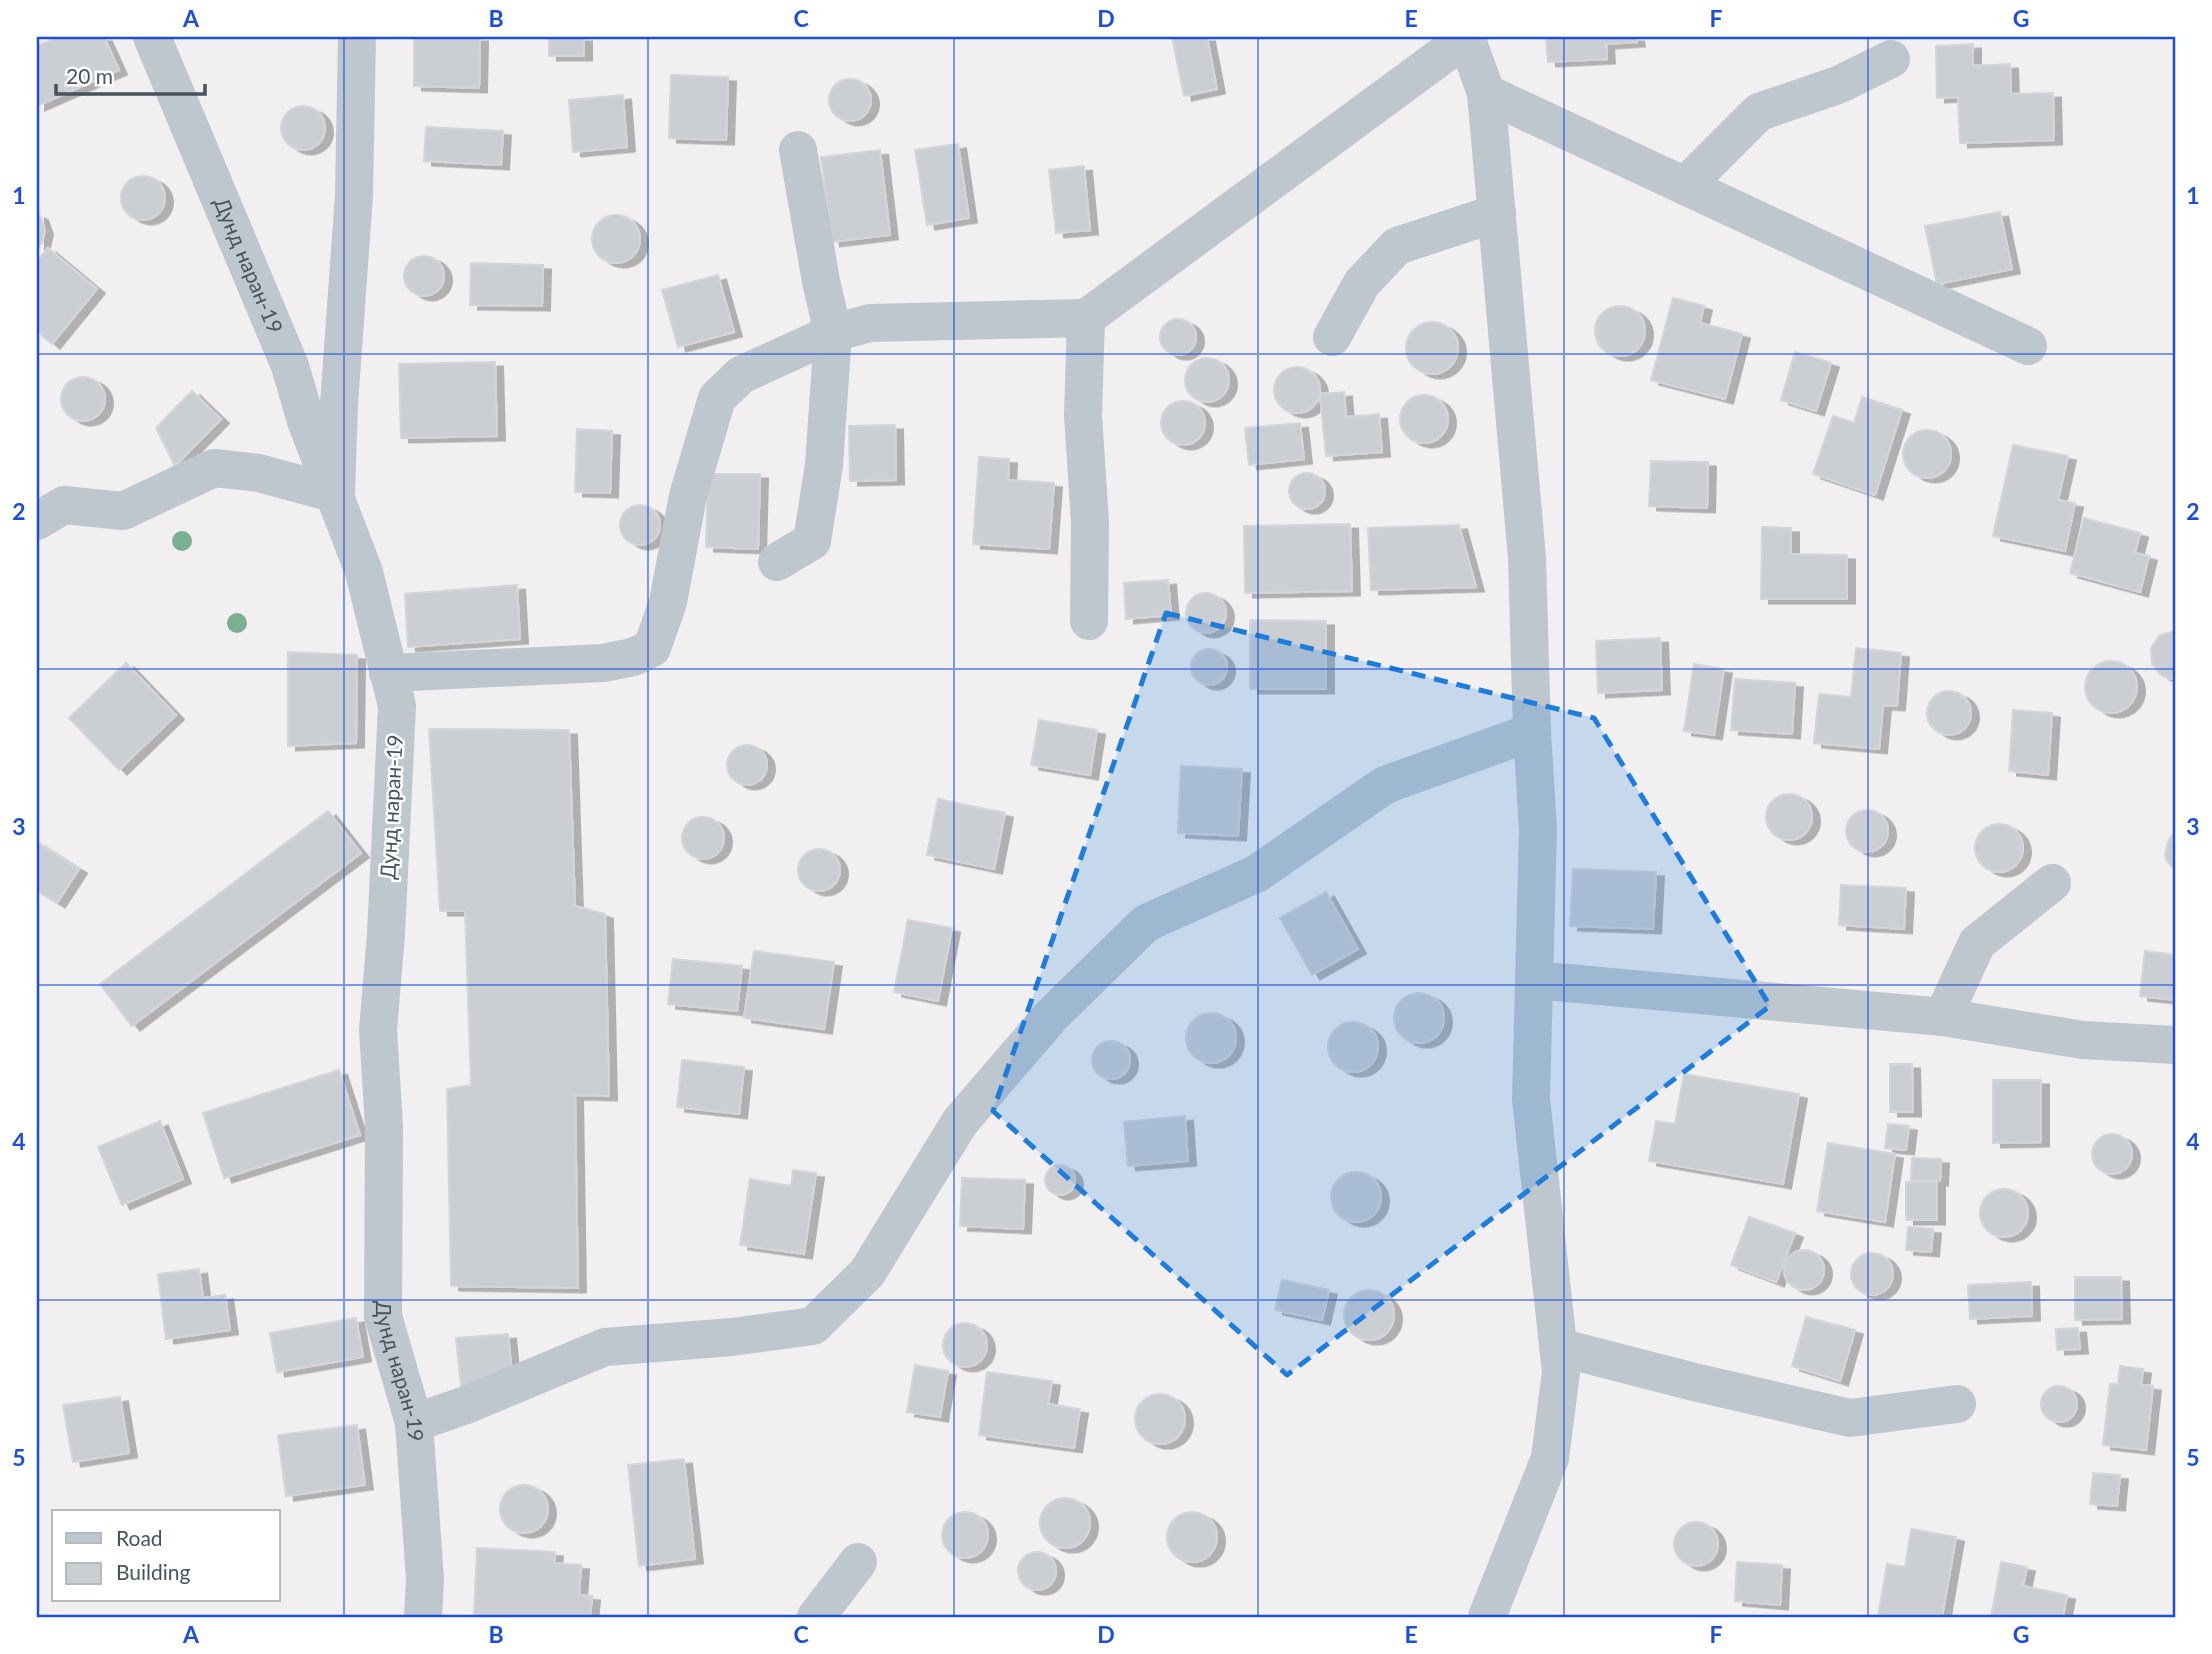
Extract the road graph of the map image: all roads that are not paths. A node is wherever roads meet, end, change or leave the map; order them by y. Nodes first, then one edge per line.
1 (152, 37) edge
2 (357, 37) edge
3 (1466, 38) edge
4 (1891, 60) dead end
5 (1486, 93) junction
6 (799, 150) dead end
7 (1685, 186) junction
8 (1497, 214) junction
9 (1086, 318) junction
10 (833, 334) junction
11 (1332, 337) dead end
12 (2028, 346) dead end
13 (336, 494) junction
14 (46, 504) edge
15 (777, 562) dead end
16 (1089, 621) dead end
17 (388, 673) junction
18 (1532, 732) junction
19 (2052, 883) dead end
20 (1534, 980) junction
21 (1943, 1017) junction
22 (2175, 1045) edge
23 (1558, 1347) junction
24 (1957, 1404) dead end
25 (414, 1423) junction
26 (858, 1562) dead end
27 (423, 1617) edge
28 (816, 1617) edge
29 (1487, 1617) edge

1 - 13 street, Дунд наран-19
2 - 13 street
3 - 5 street
3 - 9 street
4 - 7 street
5 - 7 street
5 - 8 street
6 - 10 street
7 - 12 street
8 - 11 street
8 - 18 street
9 - 10 street
9 - 16 street
10 - 15 street
10 - 17 street
13 - 14 street
13 - 17 street, Дунд наран-19
17 - 25 street, Дунд наран-19
18 - 20 street
18 - 25 street
19 - 21 street
20 - 21 street
20 - 23 street
21 - 22 street
23 - 24 street
23 - 29 street
25 - 27 street, Дунд наран-19
26 - 28 street

